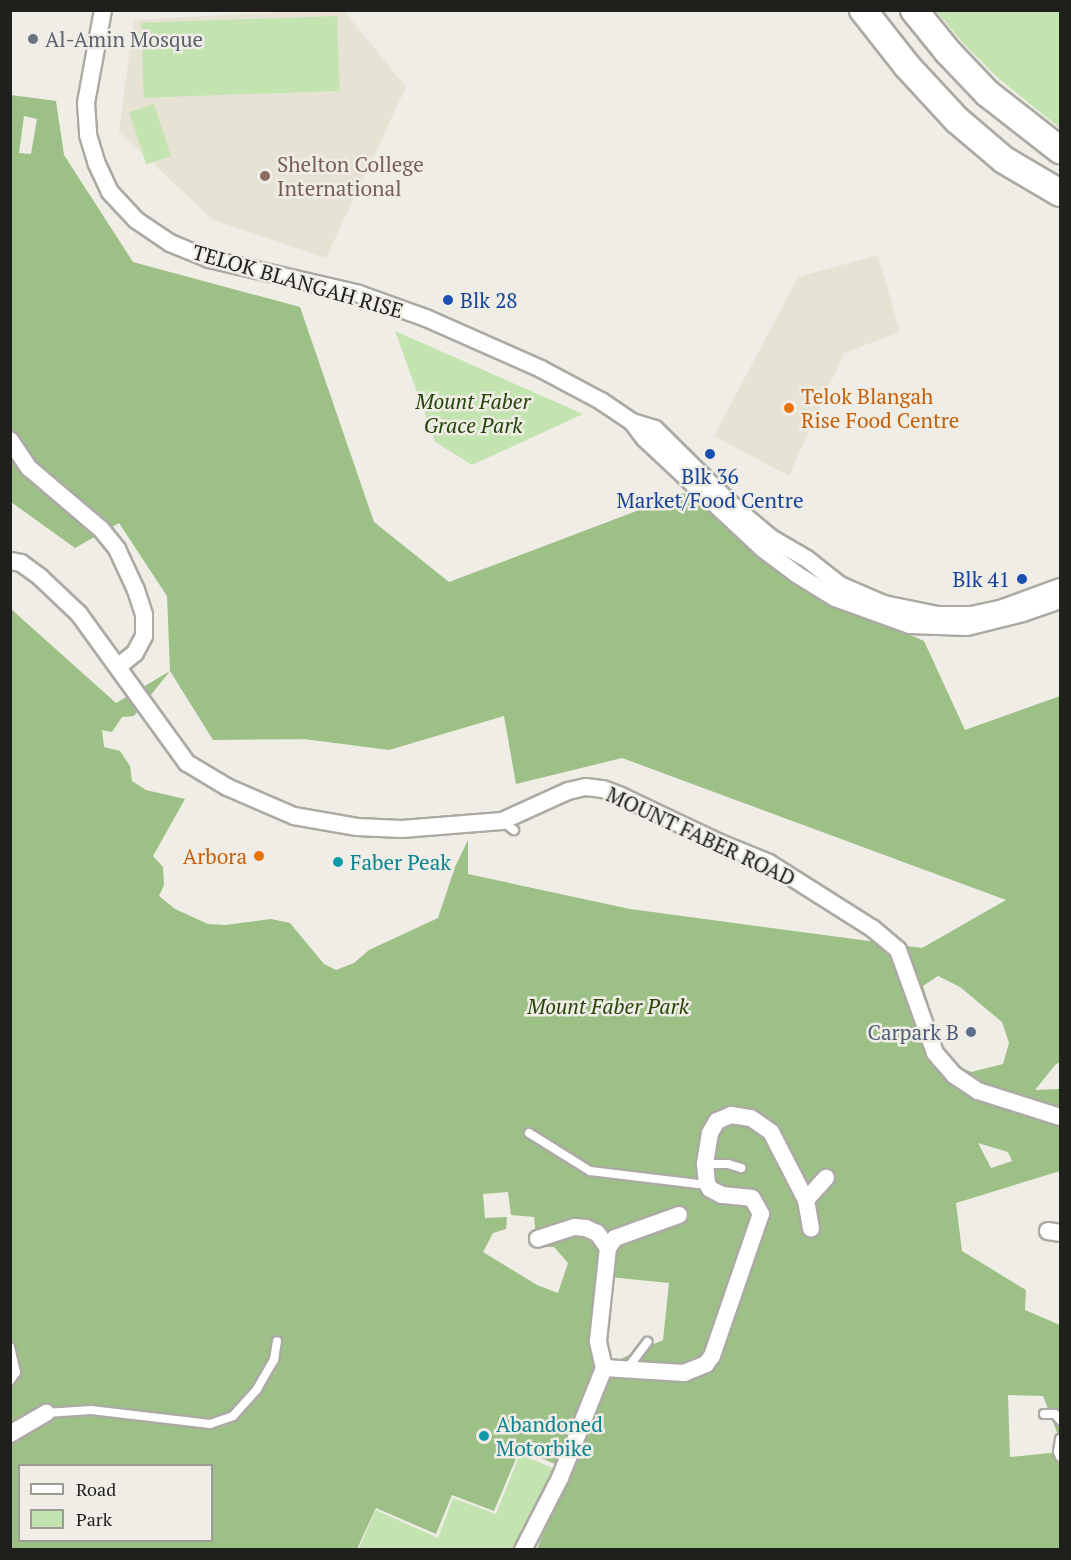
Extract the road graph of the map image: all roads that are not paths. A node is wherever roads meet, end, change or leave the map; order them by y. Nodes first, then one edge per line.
1 (103, 10) edge
2 (863, 10) edge
3 (914, 10) edge
4 (983, 88) junction
5 (957, 120) junction
6 (1060, 150) edge
7 (1060, 193) edge
8 (632, 422) junction
9 (10, 440) edge
10 (807, 559) junction
11 (10, 561) edge
12 (796, 574) junction
13 (1060, 587) edge
14 (1060, 600) edge
15 (119, 666) junction
16 (1060, 1117) edge
17 (529, 1133) dead end
18 (705, 1164) junction
19 (741, 1168) dead end
20 (826, 1178) dead end
21 (707, 1183) junction
22 (806, 1200) junction
23 (679, 1215) dead end
24 (811, 1229) dead end
25 (538, 1239) dead end
26 (608, 1248) junction
27 (277, 1341) dead end
28 (647, 1342) dead end
29 (10, 1347) edge
30 (604, 1368) junction
31 (627, 1369) junction
32 (10, 1381) edge
33 (46, 1413) joint
34 (1044, 1414) dead end
35 (1060, 1420) edge
36 (10, 1434) edge
37 (1060, 1439) edge
38 (1060, 1456) edge
39 (523, 1550) edge

1 - 8 street, TELOK BLANGAH RISE
2 - 5 main road
3 - 4 main road
4 - 5 main road
4 - 6 main road
5 - 7 main road
8 - 10 street, TELOK BLANGAH RISE
8 - 12 street, TELOK BLANGAH RISE
9 - 15 street
10 - 12 street
10 - 13 street, TELOK BLANGAH RISE
11 - 15 street, MOUNT FABER ROAD
12 - 14 street, TELOK BLANGAH RISE
15 - 16 street, MOUNT FABER ROAD
17 - 21 lane
18 - 19 lane
18 - 21 street
18 - 22 street
20 - 22 street
21 - 31 street
22 - 24 street
23 - 26 street
25 - 26 street
26 - 30 street
27 - 33 lane
28 - 31 lane
29 - 32 lane
30 - 31 street
30 - 39 street
33 - 36 street
34 - 35 lane
37 - 38 lane

